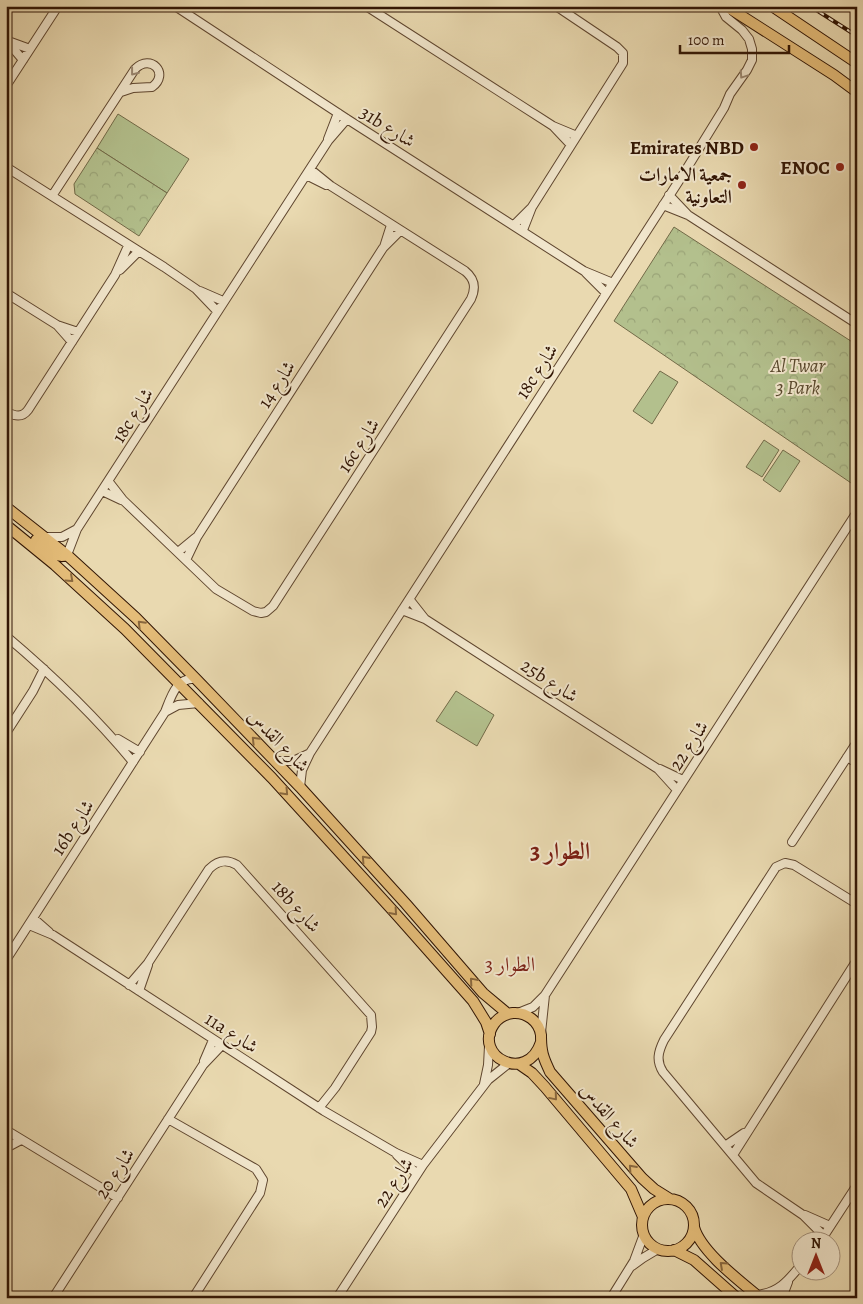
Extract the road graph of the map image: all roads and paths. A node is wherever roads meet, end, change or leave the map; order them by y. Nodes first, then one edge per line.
1 (58, 6) edge
2 (366, 6) edge
3 (556, 6) edge
4 (720, 6) edge
5 (726, 6) edge
6 (772, 6) edge
7 (178, 7) edge
8 (188, 10) edge
9 (30, 50) junction
10 (23, 60) junction
11 (857, 63) edge
12 (834, 75) junction
13 (857, 85) edge
14 (6, 86) edge
15 (120, 92) junction
16 (857, 92) edge
17 (338, 113) junction
18 (347, 120) junction
19 (552, 126) junction
20 (577, 136) junction
21 (328, 141) junction
22 (571, 145) junction
23 (6, 167) edge
24 (308, 172) junction
25 (52, 196) junction
26 (669, 196) junction
27 (663, 205) junction
28 (532, 207) junction
29 (688, 215) junction
30 (391, 225) junction
31 (514, 225) junction
32 (523, 230) junction
33 (400, 231) junction
34 (128, 246) junction
35 (383, 248) junction
36 (138, 252) junction
37 (584, 272) junction
38 (115, 275) junction
39 (613, 283) junction
40 (196, 289) junction
41 (6, 293) edge
42 (606, 293) junction
43 (223, 301) junction
44 (217, 311) junction
45 (857, 324) edge
46 (57, 325) junction
47 (78, 332) junction
48 (72, 342) junction
49 (10, 414) edge
50 (109, 482) junction
51 (102, 491) junction
52 (123, 500) junction
53 (6, 508) edge
54 (857, 512) edge
55 (6, 525) edge
56 (77, 529) junction
57 (17, 533) junction
58 (46, 537) junction
59 (197, 537) junction
60 (178, 552) junction
61 (67, 555) junction
62 (186, 560) junction
63 (410, 600) junction
64 (402, 610) junction
65 (426, 619) junction
66 (6, 636) edge
67 (47, 672) junction
68 (196, 678) junction
69 (179, 683) junction
70 (199, 703) junction
71 (165, 712) junction
72 (6, 733) edge
73 (114, 737) junction
74 (857, 742) edge
75 (140, 752) junction
76 (310, 753) junction
77 (847, 757) junction
78 (275, 761) junction
79 (134, 762) junction
80 (857, 763) edge
81 (658, 769) junction
82 (683, 780) junction
83 (300, 788) junction
84 (677, 790) junction
85 (792, 842) dead end
86 (857, 904) edge
87 (31, 922) junction
88 (6, 960) edge
89 (857, 960) edge
90 (148, 963) junction
91 (130, 985) junction
92 (139, 991) junction
93 (545, 995) junction
94 (513, 1013) junction
95 (490, 1038) junction
96 (541, 1038) junction
97 (213, 1040) junction
98 (222, 1046) junction
99 (514, 1064) junction
100 (203, 1065) junction
101 (482, 1088) junction
102 (322, 1109) junction
103 (169, 1117) junction
104 (6, 1130) edge
105 (746, 1132) junction
106 (21, 1140) junction
107 (725, 1146) junction
108 (6, 1148) edge
109 (396, 1153) junction
110 (733, 1155) junction
111 (423, 1165) junction
112 (417, 1174) junction
113 (857, 1185) edge
114 (670, 1198) junction
115 (116, 1200) junction
116 (803, 1215) junction
117 (643, 1216) junction
118 (830, 1226) junction
119 (694, 1227) junction
120 (816, 1232) edge
121 (826, 1232) edge
122 (644, 1234) junction
123 (658, 1249) junction
124 (674, 1250) junction
125 (629, 1270) junction
126 (789, 1280) joint
127 (339, 1295) edge
128 (758, 1296) edge
129 (53, 1298) edge
130 (193, 1298) edge
131 (348, 1298) edge
132 (611, 1298) edge
133 (737, 1298) edge
134 (782, 1298) edge

1 - 9 street
2 - 19 street
3 - 20 street
4 -> 26 street, 18c شارع
5 - 12 main road
6 - 11 main road
7 - 8 street, 31b شارع
8 - 17 street, 31b شارع
9 - 10 street
9 - 10 street
10 - 14 street
12 - 13 main road
12 - 16 main road
15 -> 15 street
15 - 25 street
17 - 18 street, 31b شارع
17 - 21 street, 18c شارع
18 - 21 street, 18c شارع
18 - 31 street, 31b شارع
19 - 20 street
19 - 22 street
20 - 22 street
21 - 24 street, 18c شارع
22 - 28 street
23 - 25 street
24 - 30 street
24 - 43 street, 18c شارع
25 - 34 street
26 - 27 street, 18c شارع
26 - 29 street
27 - 29 street
27 - 39 street, 18c شارع
28 - 31 street
28 - 32 street
29 - 45 street
30 - 33 street
30 - 35 street, شارع 14
31 - 32 street, 31b شارع
32 - 37 street, 31b شارع
33 - 35 street, شارع 14
33 - 62 street, 16c شارع
34 - 36 street
34 - 38 street
35 - 59 street, شارع 14
36 - 38 street
36 - 40 street
37 - 39 street, 31b شارع
37 - 42 street, 31b شارع
38 - 47 street
39 - 42 street, 18c شارع
40 - 43 street
40 - 44 street
41 - 46 street
42 - 63 street, 18c شارع
43 - 44 street, 18c شارع
44 - 50 street, 18c شارع
46 - 47 street
46 - 48 street
47 - 48 street
48 - 49 street
50 - 51 street, 18c شارع
50 - 52 street
51 - 52 street
51 - 56 street, 18c شارع
52 - 60 street
53 - 58 main road, شارع القدس
54 - 82 street, شارع 22
55 - 57 main road, شارع القدس
56 - 58 street
56 - 61 street, 18c شارع
57 - 61 main road
57 -> 69 main road, شارع القدس
58 - 61 main road, شارع القدس
59 - 60 street, شارع 14
59 - 62 street, شارع 14
60 - 62 street
68 -> 61 main road, شارع القدس
63 - 64 street, 18c شارع
63 - 65 street, 25b شارع
64 - 65 street, 25b شارع
64 - 76 street, 18c شارع
65 - 81 street, 25b شارع
66 - 67 street
67 - 72 street
67 - 73 street
68 - 69 street
78 -> 68 main road, شارع القدس
69 - 70 main road, شارع القدس
69 - 71 street, 16b شارع
70 - 71 street
70 -> 95 main road, شارع القدس
71 - 75 street, 16b شارع
73 - 75 street
73 - 79 street
74 - 77 street
75 - 79 street, 16b شارع
76 - 78 street
76 - 83 street, 18c شارع
77 - 80 street
77 - 85 street
78 - 83 main road, شارع القدس
79 - 87 street, 16b شارع
81 - 82 street, 25b شارع
81 - 84 street, 25b شارع
82 - 84 street, شارع 22
94 -> 83 main road, شارع القدس
84 - 93 street, شارع 22
86 - 107 street
87 - 88 street, 16b شارع
87 - 91 street, 11a شارع
89 - 105 street
90 - 91 street, 18b شارع
90 - 92 street, 18b شارع
90 - 102 street, 18b شارع
91 - 92 street, 11a شارع
92 - 97 street, 11a شارع
93 - 94 street, شارع 22
93 - 96 street, شارع 22
94 - 95 main road
94 - 96 main road
95 - 99 main road
95 - 101 street, شارع 22
96 - 99 main road
114 -> 96 main road, شارع القدس
97 - 98 street, 11a شارع
97 - 100 street, شارع 20
98 - 100 street, شارع 20
98 - 102 street, 11a شارع
99 - 101 street, شارع 22
99 -> 117 main road, شارع القدس
100 - 103 street, شارع 20
101 - 111 street, شارع 22
102 - 109 street, 11a شارع
103 - 115 street, شارع 20
103 - 130 street
104 - 106 street
105 - 107 street
105 - 110 street
106 - 108 street
106 - 115 street
107 - 110 street
109 - 111 street, 11a شارع
109 - 112 street, 11a شارع
110 - 116 street
111 - 112 street, شارع 22
112 - 127 street, شارع 22
113 - 118 street
114 - 117 main road
114 - 119 main road
115 - 129 street, شارع 20
116 - 118 street
116 - 120 street
117 - 122 main road
118 - 121 street
119 - 124 main road
128 -> 119 main road
122 - 123 main road
122 - 125 street
123 - 124 main road
123 - 125 street
124 - 133 main road
125 - 132 street
126 - 128 street
126 - 134 street
127 - 131 street

